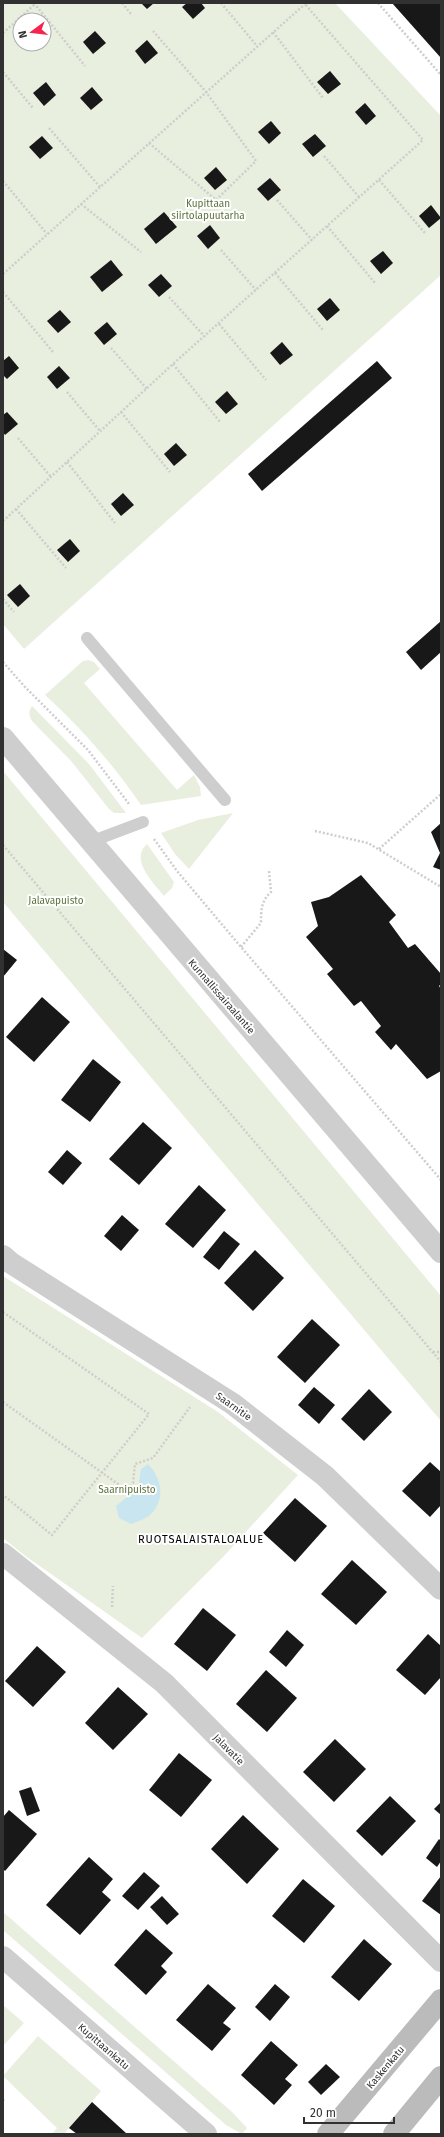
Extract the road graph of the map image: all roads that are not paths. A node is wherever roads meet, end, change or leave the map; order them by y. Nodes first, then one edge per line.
1 (87, 638) dead end
2 (3, 738) edge
3 (225, 800) dead end
4 (143, 822) road end
5 (90, 842) junction
6 (441, 1252) edge
7 (3, 1256) edge
8 (3, 1554) edge
9 (441, 1589) edge
10 (3, 1957) edge
11 (441, 1961) edge
12 (441, 2000) edge
13 (441, 2078) edge
14 (206, 2134) edge
15 (328, 2134) edge
16 (394, 2134) edge

1 - 3 lane
2 - 5 street, Kunnallissairaalantie
4 - 5 lane
5 - 6 street, Kunnallissairaalantie
7 - 9 street, Saarnitie
8 - 11 street, Jalavatie
10 - 14 street, Kupittaankatu
12 - 15 main road, Kaskenkatu
13 - 16 main road

